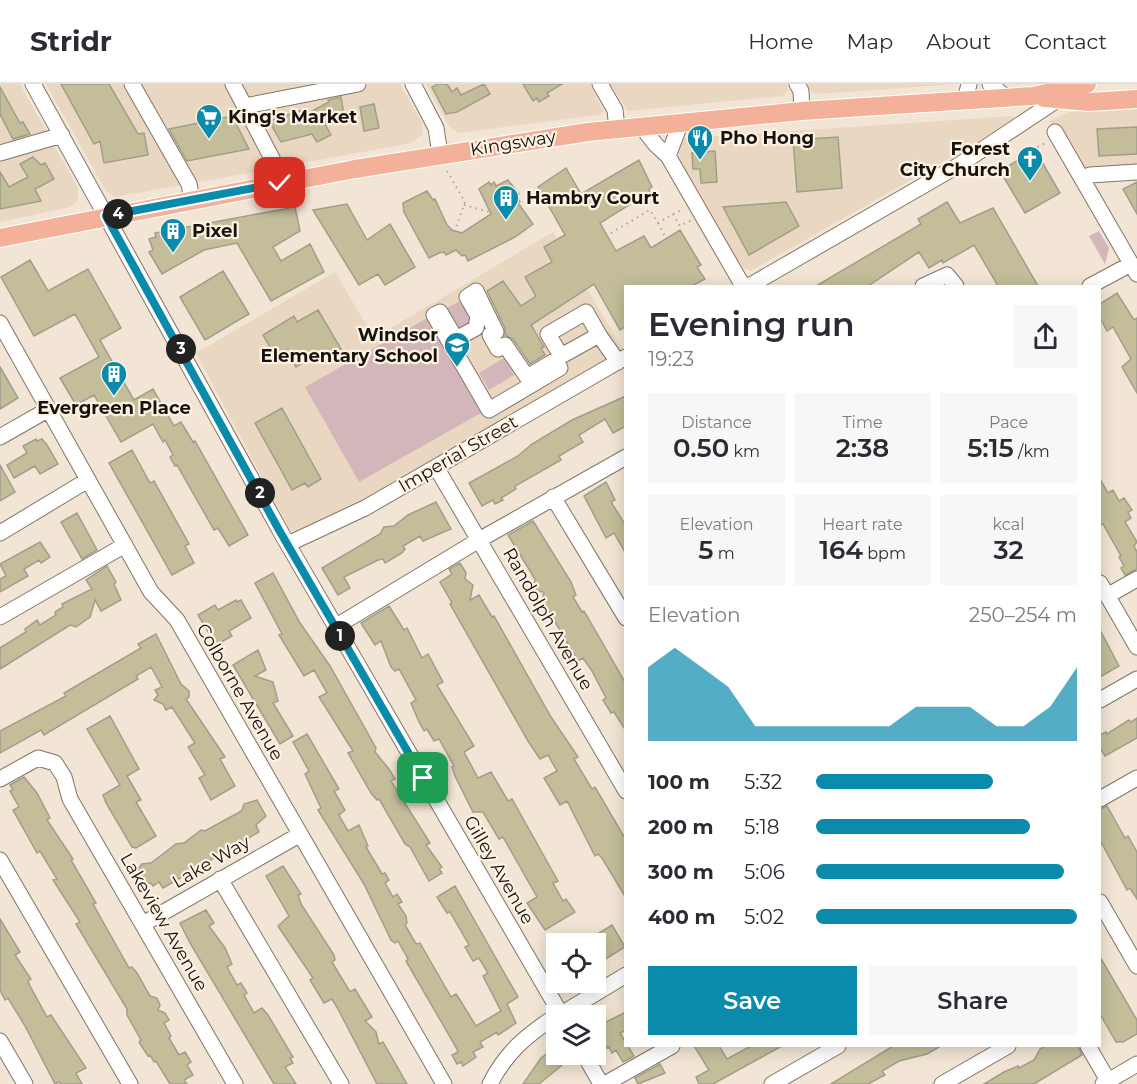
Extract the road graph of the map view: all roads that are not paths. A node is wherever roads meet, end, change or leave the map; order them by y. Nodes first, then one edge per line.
1 (33, 84) edge
2 (132, 84) edge
3 (233, 84) edge
4 (358, 84) edge
5 (413, 84) edge
6 (600, 84) edge
7 (797, 84) edge
8 (990, 84) edge
9 (1083, 85) edge
10 (324, 87) edge
11 (967, 93) edge
12 (1033, 96) junction
13 (1007, 98) junction
14 (1137, 99) edge
15 (1057, 100) junction
16 (245, 106) junction
17 (801, 111) junction
18 (681, 122) junction
19 (641, 126) junction
20 (617, 129) junction
21 (62, 135) junction
22 (1052, 136) road end
23 (0, 153) edge
24 (440, 154) junction
25 (668, 156) junction
26 (1137, 172) edge
27 (1082, 179) junction
28 (280, 183) junction
29 (192, 199) junction
30 (106, 216) junction
31 (0, 238) edge
32 (1134, 269) edge
33 (742, 285) edge
34 (751, 285) edge
35 (925, 285) edge
36 (955, 285) edge
37 (1093, 285) edge
38 (0, 323) edge
39 (599, 335) dead end
40 (4, 341) edge
41 (622, 360) edge
42 (49, 409) junction
43 (489, 410) joint
44 (0, 438) edge
45 (624, 458) edge
46 (436, 467) junction
47 (88, 480) junction
48 (553, 497) junction
49 (0, 533) edge
50 (479, 540) junction
51 (288, 544) junction
52 (124, 545) junction
53 (1137, 579) edge
54 (1103, 590) edge
55 (624, 615) edge
56 (0, 617) edge
57 (335, 627) junction
58 (1137, 647) edge
59 (1137, 679) edge
60 (1101, 699) edge
61 (1137, 778) edge
62 (0, 779) edge
63 (624, 788) edge
64 (1101, 798) edge
65 (299, 835) junction
66 (0, 860) edge
67 (220, 879) junction
68 (1101, 904) edge
69 (142, 924) junction
70 (1137, 966) edge
71 (624, 976) edge
72 (553, 1005) edge
73 (576, 1005) edge
74 (546, 1024) edge
75 (0, 1041) edge
76 (670, 1047) edge
77 (836, 1047) edge
78 (1006, 1047) edge
79 (1089, 1047) edge
80 (1137, 1064) edge
81 (591, 1065) edge
82 (1107, 1083) edge
83 (25, 1084) edge
84 (130, 1084) edge
85 (235, 1084) edge
86 (341, 1084) edge
87 (444, 1084) edge
88 (490, 1084) edge
89 (603, 1084) edge
90 (772, 1084) edge
91 (942, 1084) edge

1 - 21 street, Gilley Avenue
2 - 29 street
3 - 16 street
4 - 10 street
5 - 24 street
6 - 20 street
7 - 17 street
8 - 13 street
9 - 12 main road, Kingsway
9 - 15 main road
10 - 16 street
11 - 13 main road, Kingsway
11 - 17 main road, Kingsway
12 - 13 main road, Kingsway
12 - 15 main road, Kingsway
14 - 15 main road, Kingsway
15 - 34 street
16 - 28 street
17 - 18 main road, Kingsway
18 - 19 main road, Kingsway
18 - 25 street
19 - 20 main road, Kingsway
19 - 25 street
20 - 24 main road, Kingsway
21 - 23 street
21 - 30 street, Gilley Avenue
22 - 27 street
24 - 28 main road, Kingsway
25 - 33 street
26 - 27 street
27 - 32 street
28 - 29 main road, Kingsway
29 - 30 main road, Kingsway
30 - 31 main road, Kingsway
30 - 51 street, Gilley Avenue
32 - 37 street
35 - 36 street
38 - 40 street, Colborne Avenue
39 - 41 street
40 - 42 street, Colborne Avenue
41 - 46 street, Imperial Street
42 - 44 street
42 - 47 street, Colborne Avenue
43 - 43 street
45 - 48 street
46 - 50 street, Randolph Avenue
46 - 51 street, Imperial Street
47 - 49 street
47 - 52 street, Colborne Avenue
48 - 50 street
48 - 55 street
50 - 57 street
50 - 63 street, Randolph Avenue
51 - 57 street, Gilley Avenue
52 - 56 street
52 - 65 street, Colborne Avenue
53 - 54 street
54 - 58 street
57 - 72 street, Gilley Avenue
59 - 60 street
61 - 64 street
62 - 69 street, Lakeview Avenue
65 - 67 street, Lake Way
65 - 87 street, Colborne Avenue
66 - 84 street
67 - 69 street, Lake Way
67 - 86 street
68 - 70 street
69 - 85 street, Lakeview Avenue
71 - 73 street
74 - 88 street
75 - 83 street
76 - 89 street
77 - 90 street
78 - 91 street
79 - 82 street
80 - 82 street
81 - 89 street

